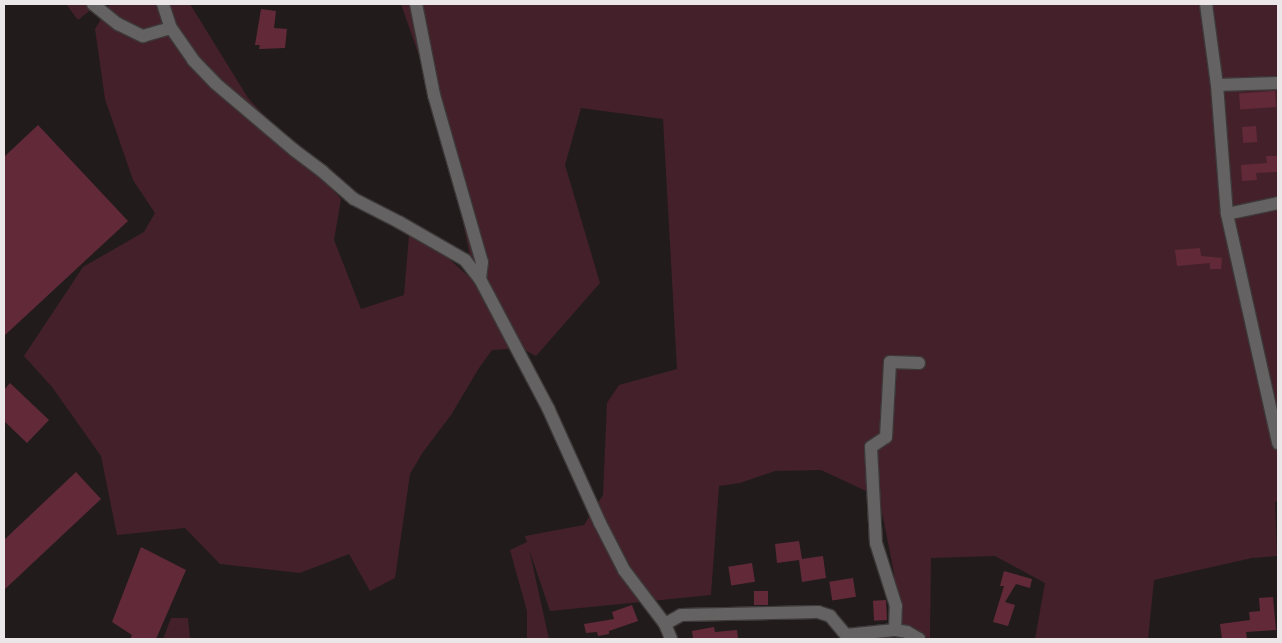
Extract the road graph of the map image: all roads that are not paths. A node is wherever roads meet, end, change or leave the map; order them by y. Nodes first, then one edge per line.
1 (93, 4) edge
2 (163, 4) edge
3 (416, 4) edge
4 (1206, 4) edge
5 (171, 28) junction
6 (1278, 83) edge
7 (1217, 85) junction
8 (1278, 202) edge
9 (1227, 214) junction
10 (480, 279) junction
11 (919, 363) dead end
12 (1278, 443) edge
13 (665, 624) junction
14 (895, 630) junction
15 (844, 637) edge
16 (671, 639) edge
17 (919, 639) edge

1 - 5 street
2 - 5 street
3 - 10 street
4 - 7 street
5 - 10 street
6 - 7 street
7 - 9 street
8 - 9 street
9 - 12 street
10 - 13 street
11 - 14 street
13 - 15 street
13 - 16 street
14 - 15 street
14 - 17 street

